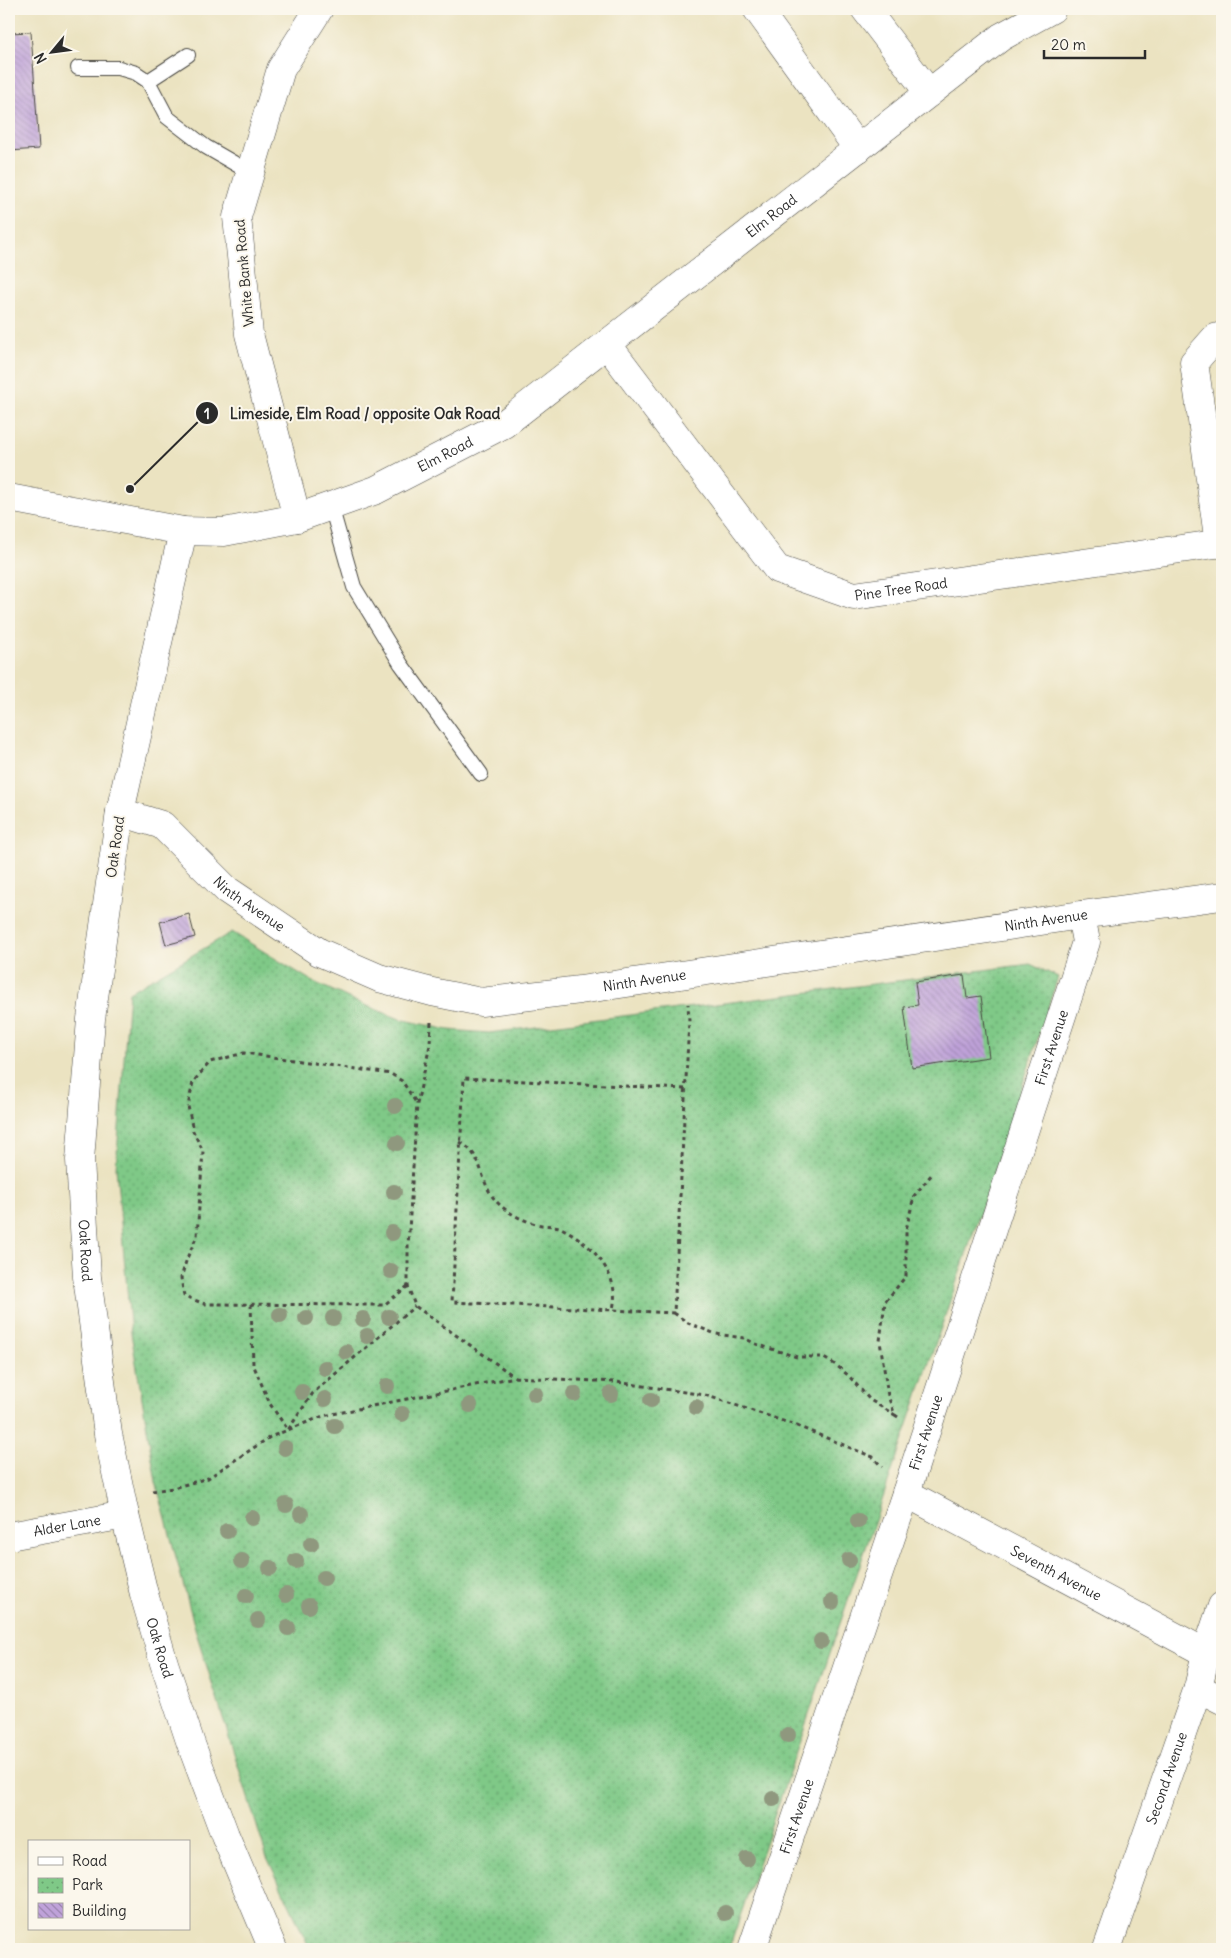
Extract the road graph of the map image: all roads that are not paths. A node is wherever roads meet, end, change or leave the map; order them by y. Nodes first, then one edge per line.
1 (319, 9) edge
2 (757, 9) edge
3 (865, 9) edge
4 (1052, 9) edge
5 (188, 55) dead end
6 (78, 68) dead end
7 (148, 81) junction
8 (929, 93) junction
9 (858, 149) junction
10 (250, 173) junction
11 (1222, 336) edge
12 (607, 344) junction
13 (9, 498) edge
14 (331, 506) junction
15 (297, 518) junction
16 (183, 531) junction
17 (1221, 543) edge
18 (481, 774) dead end
19 (120, 812) junction
20 (1222, 896) edge
21 (1080, 915) junction
22 (906, 1493) junction
23 (124, 1515) junction
24 (9, 1536) edge
25 (1222, 1610) edge
26 (1206, 1653) junction
27 (1198, 1688) junction
28 (1222, 1700) edge
29 (273, 1949) edge
30 (752, 1949) edge
31 (1107, 1949) edge

1 - 10 street, White Bank Road
2 - 9 street
3 - 8 street
4 - 8 street, Elm Road
5 - 7 lane
6 - 7 lane
7 - 10 lane
8 - 9 street, Elm Road
9 - 12 street, Elm Road
10 - 15 street, White Bank Road
11 - 17 street, Pine Tree Road
12 - 14 street, Elm Road
12 - 17 street, Pine Tree Road
13 - 16 street, Elm Road
14 - 15 street, Elm Road
14 - 18 lane
15 - 16 street, Elm Road
16 - 19 street, Oak Road
19 - 21 street, Ninth Avenue
19 - 23 street, Oak Road
20 - 21 street, Ninth Avenue
21 - 22 street, First Avenue
22 - 26 street, Seventh Avenue
22 - 30 street, First Avenue
23 - 24 street, Alder Lane
23 - 29 street, Oak Road
25 - 26 street, Second Avenue
26 - 27 street, Second Avenue
27 - 28 street
27 - 31 street, Second Avenue

